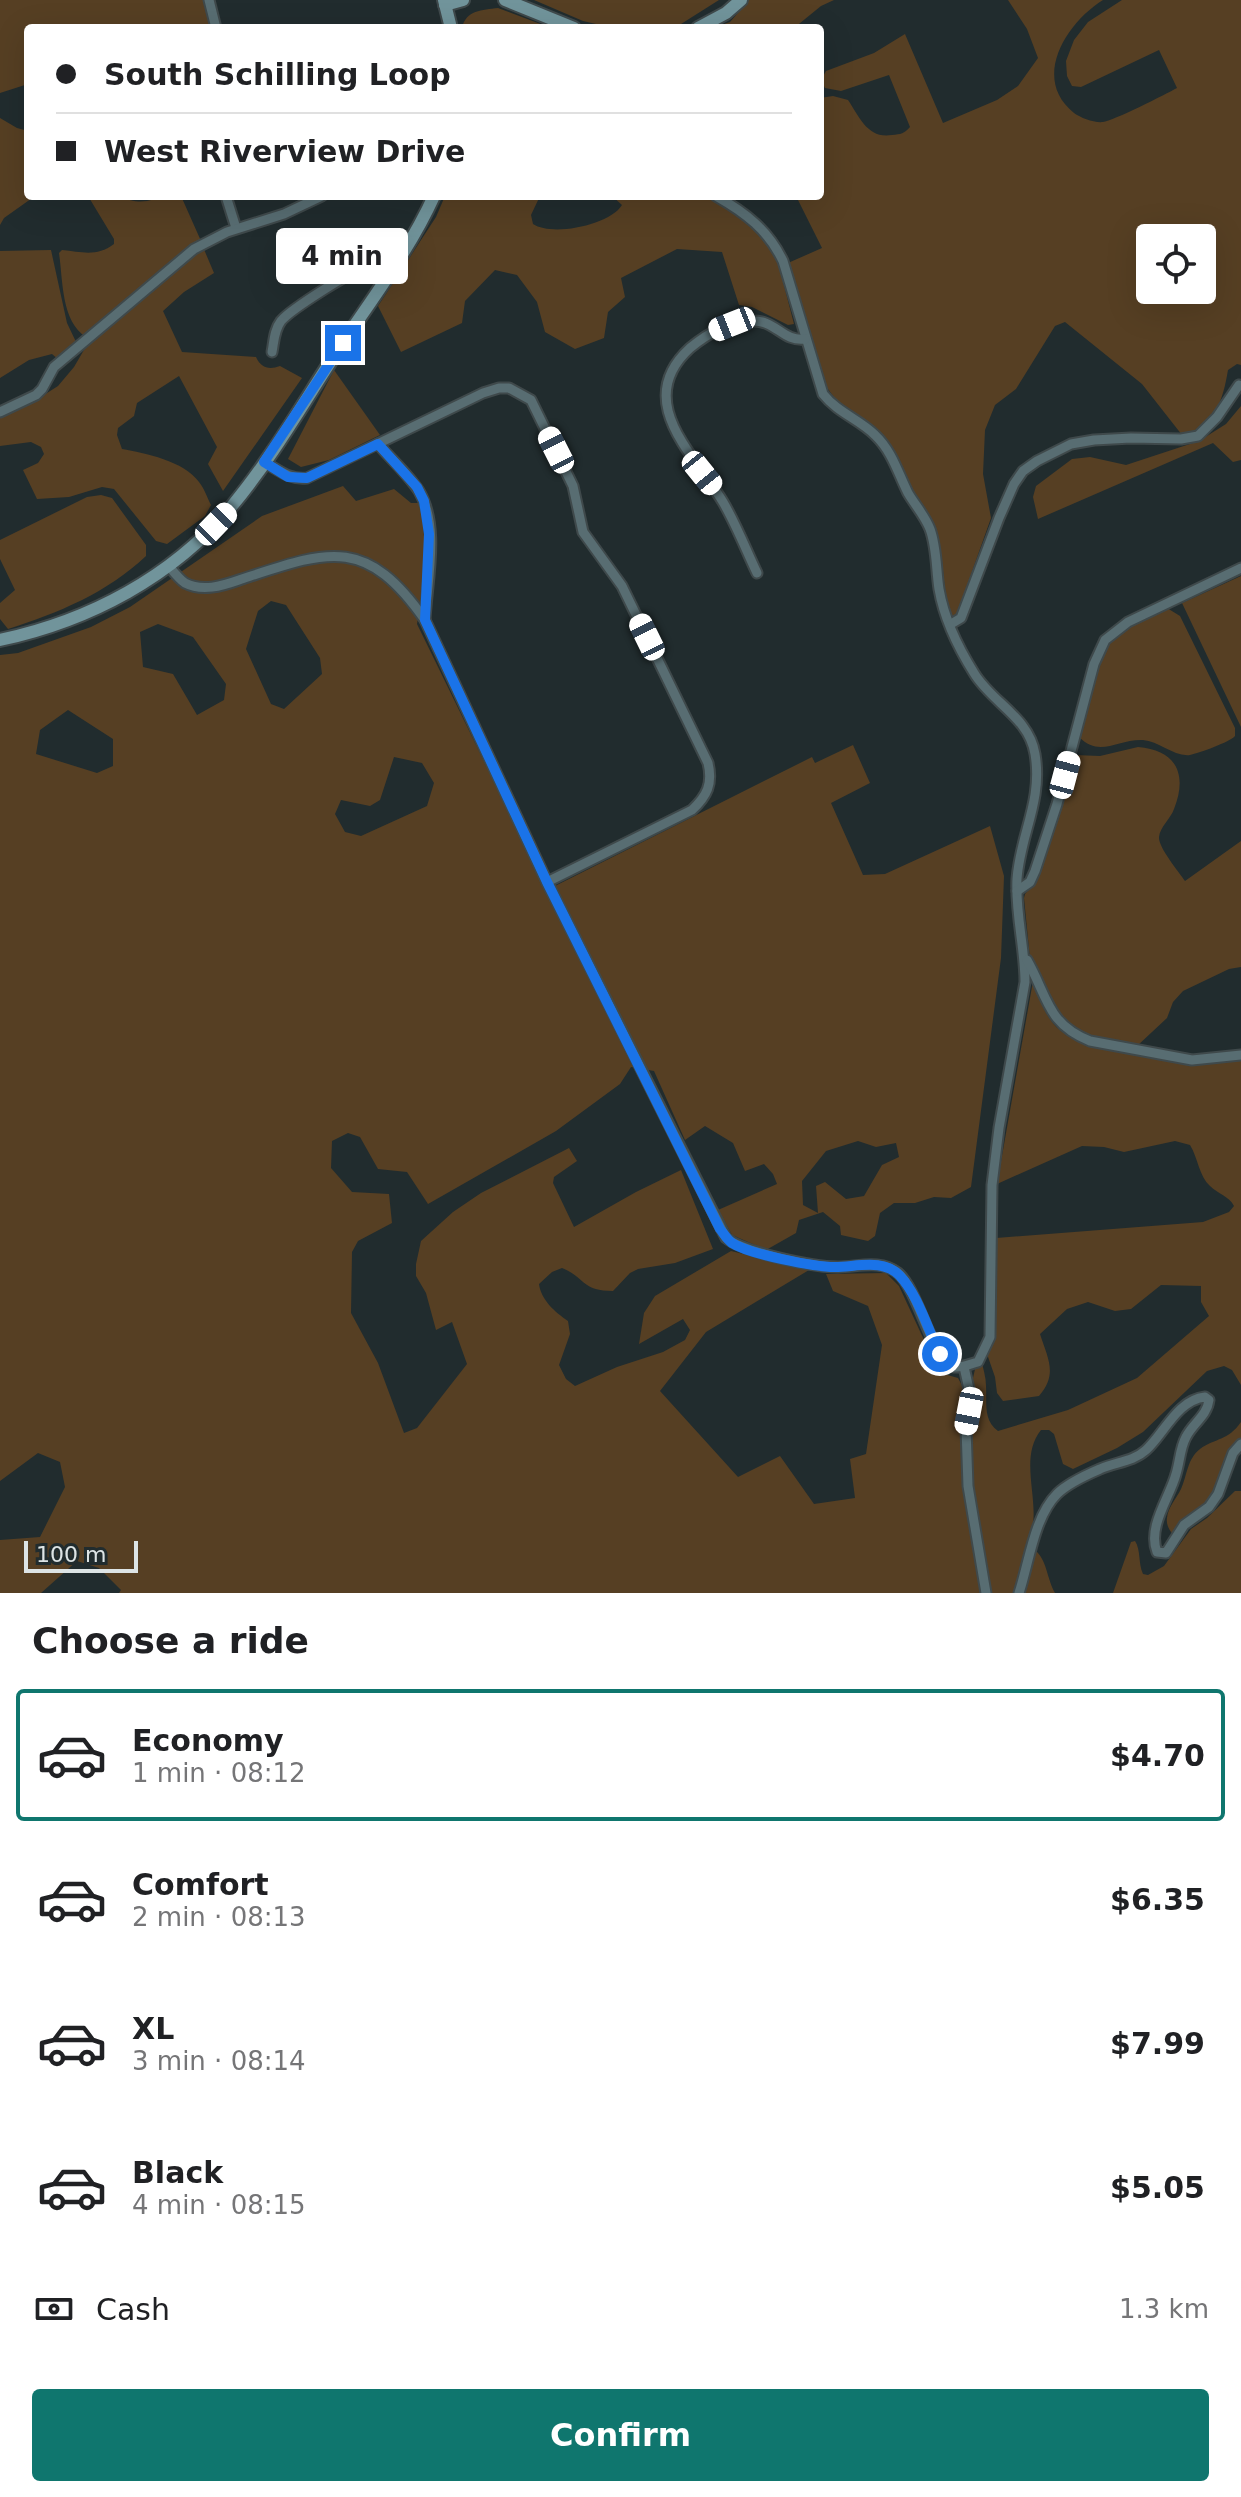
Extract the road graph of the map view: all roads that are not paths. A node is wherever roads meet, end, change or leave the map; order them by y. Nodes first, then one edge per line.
1 (209, 0) edge
2 (463, 0) edge
3 (507, 0) edge
4 (741, 0) edge
5 (444, 2) edge
6 (215, 24) edge
7 (450, 24) edge
8 (564, 24) edge
9 (705, 24) edge
10 (227, 200) edge
11 (314, 200) edge
12 (432, 200) edge
13 (722, 200) edge
14 (236, 228) junction
15 (390, 271) junction
16 (805, 339) junction
17 (272, 352) dead end
18 (1239, 385) edge
19 (0, 412) edge
20 (378, 444) junction
21 (264, 462) junction
22 (168, 565) junction
23 (1241, 568) edge
24 (757, 573) dead end
25 (425, 620) junction
26 (951, 624) junction
27 (0, 640) edge
28 (547, 882) junction
29 (1017, 891) junction
30 (1025, 957) junction
31 (1241, 1055) edge
32 (964, 1367) junction
33 (1241, 1444) edge
34 (986, 1593) edge
35 (1019, 1593) edge

1 - 6 street
2 - 5 street
3 - 8 street
4 - 9 street
5 - 7 street
10 - 14 street
11 - 14 street
12 - 15 street
13 - 16 street
14 - 19 street
15 - 17 street
15 - 21 street
16 - 24 street
16 - 26 street
18 - 26 street
20 - 21 street
20 - 25 street
20 - 28 street
21 - 22 street
22 - 25 street
22 - 27 street
23 - 29 street
25 - 28 street
26 - 29 street
28 - 32 street
29 - 30 street
30 - 31 street
30 - 32 street
32 - 34 street
33 - 35 street

